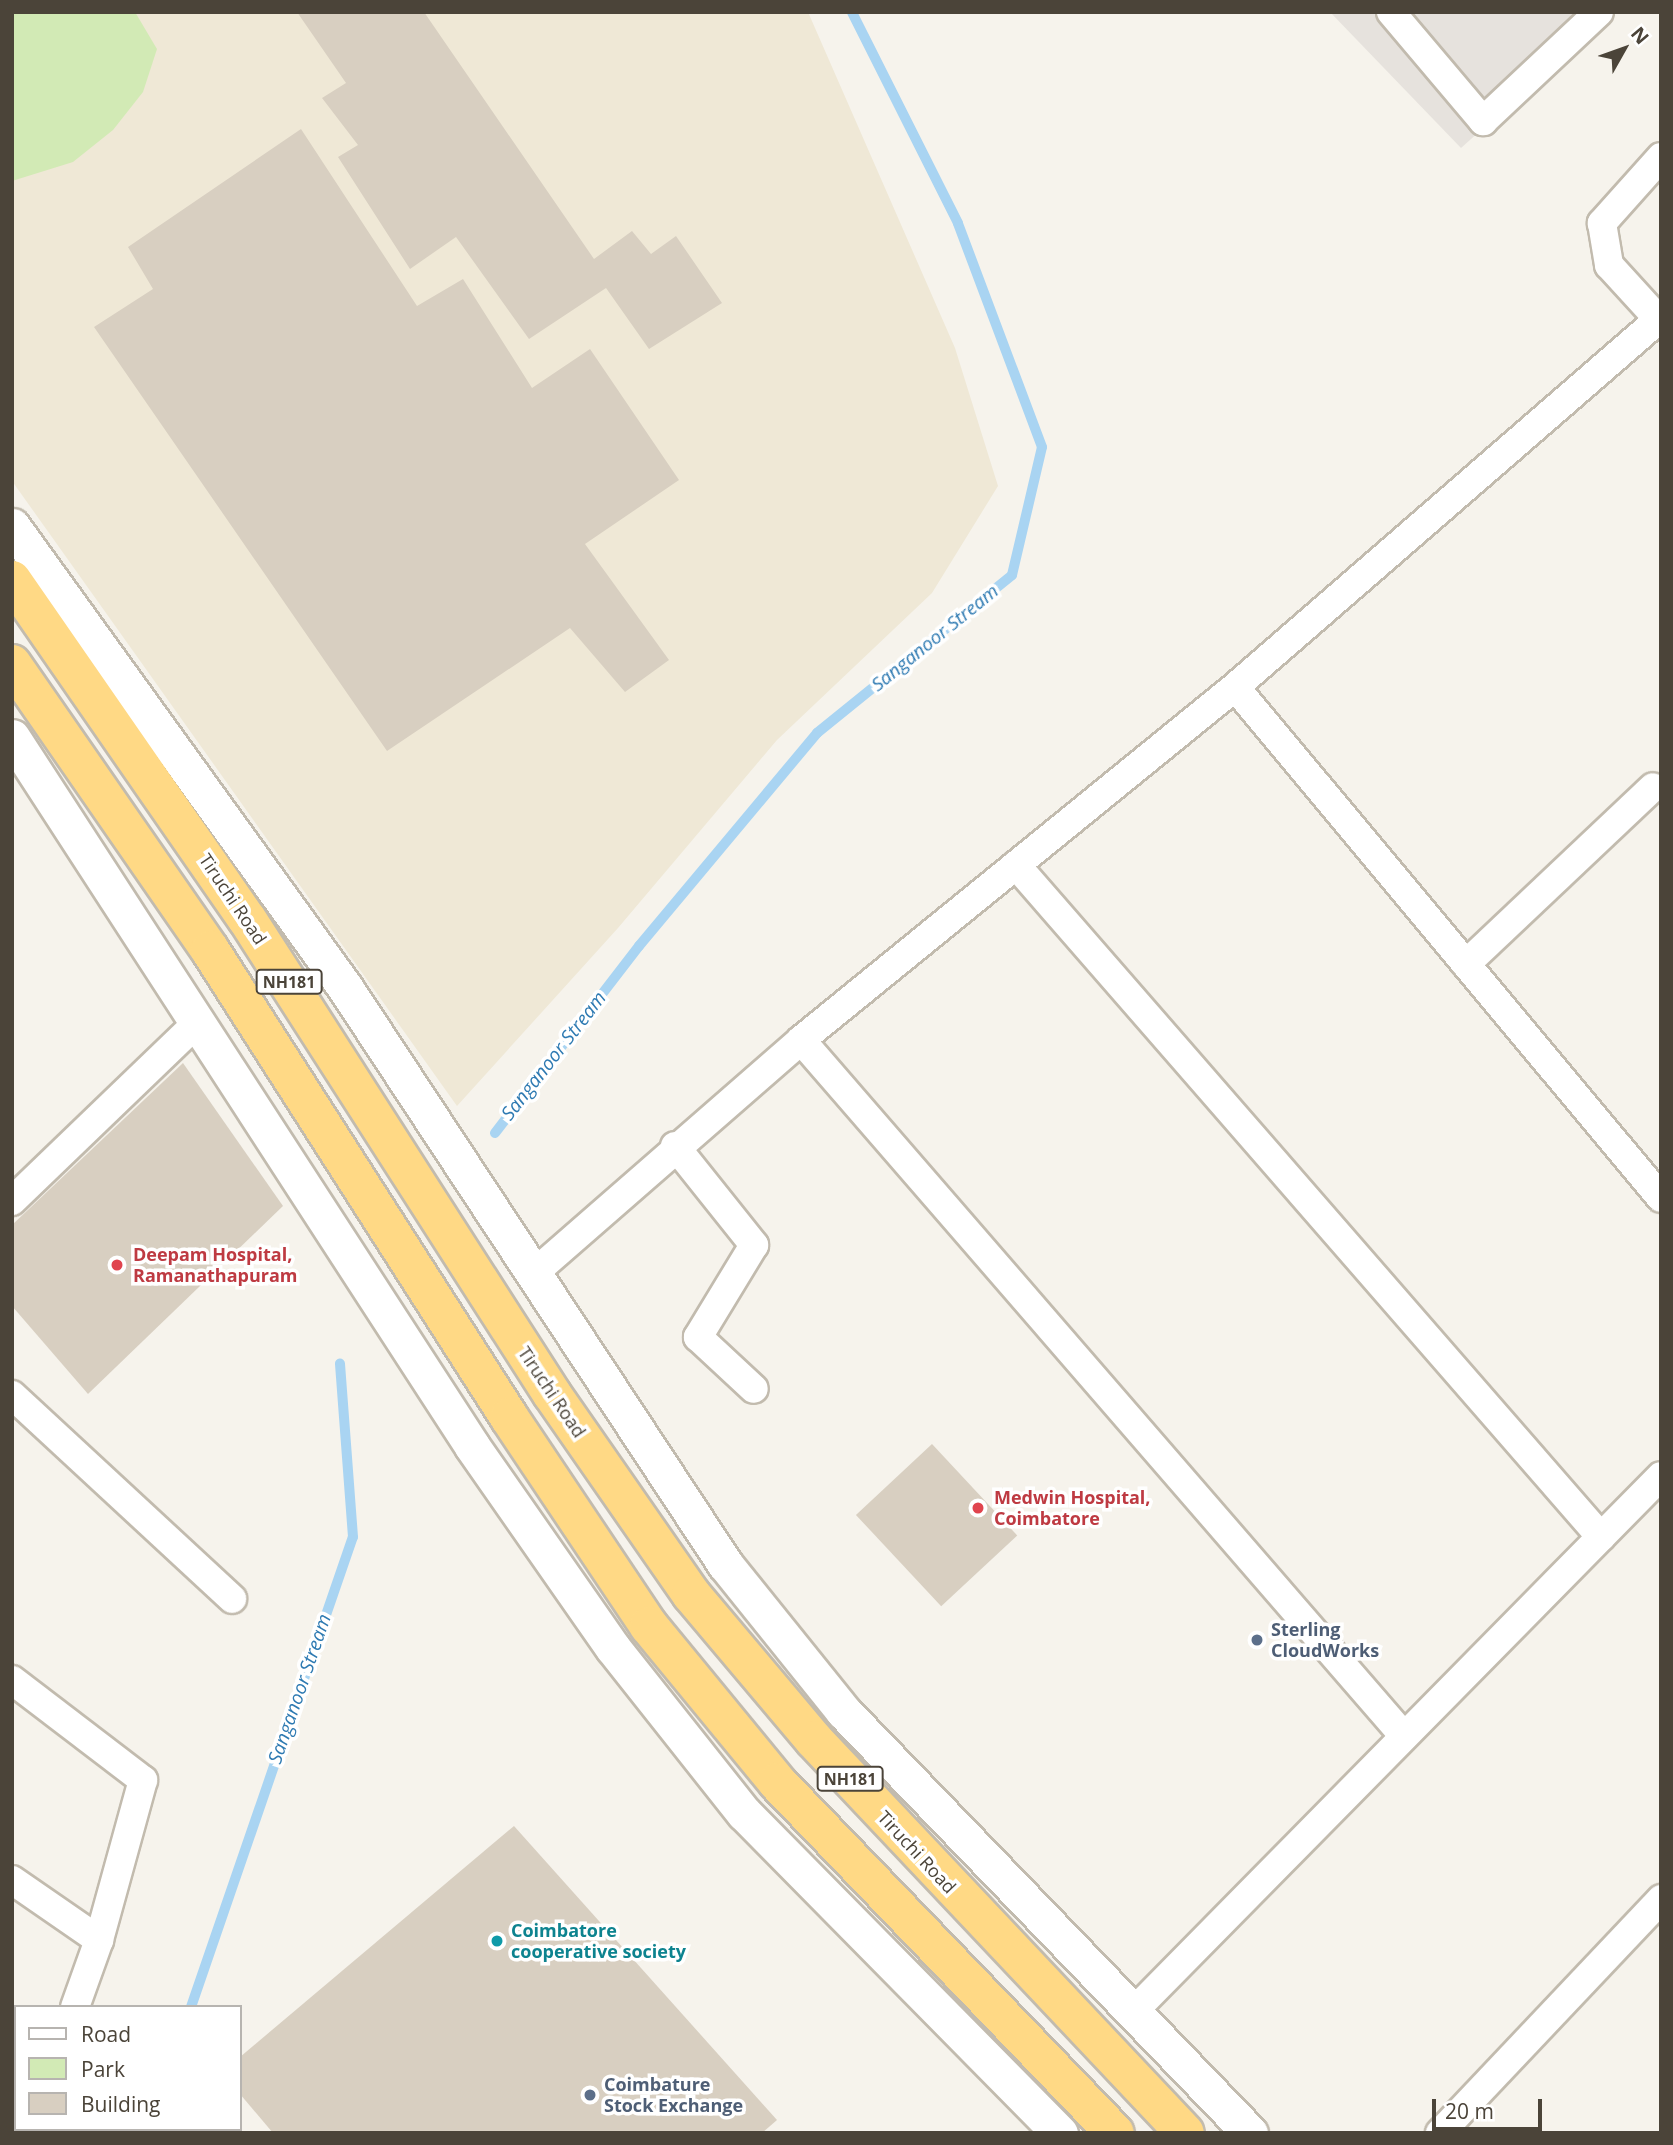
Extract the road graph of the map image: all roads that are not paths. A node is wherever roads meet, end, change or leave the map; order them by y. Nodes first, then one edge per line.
1 (1391, 12) edge
2 (1600, 12) edge
3 (1661, 157) edge
4 (1659, 321) edge
5 (12, 526) edge
6 (12, 580) edge
7 (12, 664) edge
8 (1234, 687) junction
9 (12, 737) edge
10 (1653, 787) dead end
11 (1016, 865) junction
12 (1466, 964) junction
13 (198, 1022) junction
14 (801, 1040) junction
15 (675, 1146) junction
16 (1661, 1198) edge
17 (12, 1200) edge
18 (533, 1274) junction
19 (754, 1389) dead end
20 (12, 1395) edge
21 (1661, 1476) edge
22 (1601, 1537) junction
23 (232, 1599) dead end
24 (12, 1680) edge
25 (1404, 1736) junction
26 (12, 1880) edge
27 (1661, 1899) edge
28 (99, 1940) junction
29 (76, 2005) edge
30 (1133, 2012) junction
31 (1060, 2133) edge
32 (1115, 2133) edge
33 (1185, 2133) edge
34 (1250, 2133) edge
35 (1440, 2133) edge

1 - 2 street
3 - 4 street
4 - 8 street
5 - 18 street
6 - 33 highway, Tiruchi Road / NH181
7 - 32 highway, NH181
8 - 11 street
8 - 12 street
9 - 13 street
10 - 12 street
11 - 14 street
11 - 22 street
12 - 16 street
13 - 17 street
13 - 31 street
14 - 15 street
14 - 25 street
15 - 18 street
15 - 19 street
18 - 30 street
20 - 23 street
21 - 22 street
22 - 25 street
24 - 28 street
25 - 30 street
26 - 28 street
27 - 35 street
28 - 29 street
30 - 34 street

